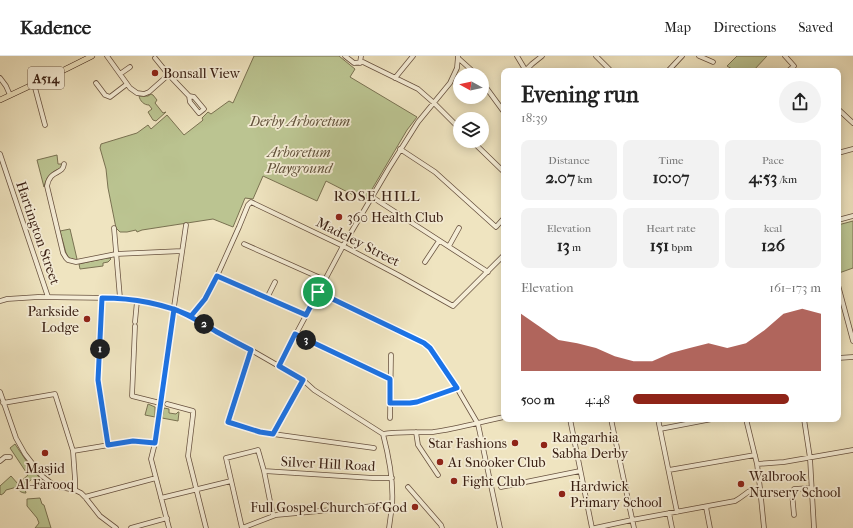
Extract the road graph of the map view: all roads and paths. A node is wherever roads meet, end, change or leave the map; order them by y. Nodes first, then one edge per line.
1 (92, 56) edge
2 (107, 56) edge
3 (344, 56) edge
4 (361, 56) edge
5 (413, 56) edge
6 (517, 56) edge
7 (542, 56) edge
8 (596, 56) edge
9 (682, 56) edge
10 (699, 56) edge
11 (785, 56) edge
12 (457, 57) edge
13 (705, 57) edge
14 (154, 58) dead end
15 (713, 62) dead end
16 (360, 63) junction
17 (130, 67) dead end
18 (469, 68) edge
19 (525, 68) edge
20 (528, 68) edge
21 (607, 68) edge
22 (672, 68) edge
23 (791, 68) edge
24 (120, 74) junction
25 (168, 74) junction
26 (0, 78) edge
27 (395, 78) junction
28 (96, 83) dead end
29 (34, 84) junction
30 (127, 84) junction
31 (489, 92) edge
32 (10, 95) junction
33 (189, 96) dead end
34 (0, 100) edge
35 (434, 103) junction
36 (501, 108) edge
37 (841, 112) edge
38 (453, 122) edge
39 (853, 123) edge
40 (46, 125) dead end
41 (479, 148) edge
42 (400, 149) junction
43 (853, 149) edge
44 (841, 153) edge
45 (0, 154) edge
46 (64, 164) dead end
47 (501, 169) edge
48 (372, 197) junction
49 (853, 216) edge
50 (841, 219) edge
51 (501, 221) edge
52 (186, 225) dead end
53 (114, 228) dead end
54 (459, 228) dead end
55 (439, 242) junction
56 (244, 244) dead end
57 (343, 246) junction
58 (449, 246) junction
59 (182, 251) junction
60 (116, 254) junction
61 (501, 258) edge
62 (425, 262) dead end
63 (488, 272) junction
64 (217, 276) junction
65 (325, 280) junction
66 (275, 282) dead end
67 (318, 292) junction
68 (841, 295) edge
69 (48, 297) junction
70 (102, 298) junction
71 (120, 298) junction
72 (267, 298) junction
73 (0, 301) edge
74 (137, 301) junction
75 (174, 309) junction
76 (306, 315) junction
77 (191, 316) junction
78 (295, 334) junction
79 (853, 341) edge
80 (251, 350) junction
81 (390, 355) dead end
82 (853, 357) edge
83 (841, 358) edge
84 (279, 366) junction
85 (390, 379) junction
86 (303, 380) junction
87 (457, 388) junction
88 (0, 394) edge
89 (3, 403) junction
90 (160, 403) junction
91 (390, 403) junction
92 (167, 404) dead end
93 (174, 406) junction
94 (173, 411) dead end
95 (390, 418) dead end
96 (501, 418) edge
97 (571, 422) edge
98 (612, 422) edge
99 (659, 422) edge
100 (696, 422) edge
101 (747, 422) edge
102 (804, 422) edge
103 (478, 424) junction
104 (660, 429) junction
105 (416, 432) junction
106 (273, 434) junction
107 (383, 434) junction
108 (155, 443) junction
109 (108, 445) junction
110 (374, 448) dead end
111 (853, 450) edge
112 (73, 451) junction
113 (755, 455) junction
114 (10, 457) dead end
115 (810, 458) junction
116 (0, 461) edge
117 (757, 464) junction
118 (669, 470) junction
119 (264, 471) junction
120 (580, 471) junction
121 (438, 475) dead end
122 (156, 478) junction
123 (392, 478) junction
124 (231, 481) junction
125 (408, 487) dead end
126 (501, 487) dead end
127 (760, 488) junction
128 (811, 488) junction
129 (75, 490) junction
130 (196, 490) junction
131 (414, 494) junction
132 (85, 497) junction
133 (161, 498) junction
134 (410, 498) dead end
135 (392, 506) junction
136 (706, 507) junction
137 (677, 512) junction
138 (669, 514) junction
139 (794, 515) dead end
140 (273, 516) junction
141 (166, 518) junction
142 (632, 520) junction
143 (116, 528) edge
144 (131, 528) edge
145 (169, 528) edge
146 (206, 528) edge
147 (242, 528) edge
148 (389, 528) edge
149 (442, 528) edge
150 (500, 528) edge
151 (592, 528) edge
152 (595, 528) edge
153 (634, 528) edge
154 (672, 528) edge
155 (710, 528) edge
156 (764, 528) edge
157 (814, 528) edge

1 - 29 main road, A514
2 - 24 street
3 - 16 street
4 - 16 street
5 - 27 street
6 - 19 street
7 - 20 street
8 - 21 street
9 - 22 street
10 - 13 street
11 - 23 street
12 - 18 street
12 - 35 street
13 - 15 street
14 - 25 street
16 - 27 street
17 - 24 street
24 - 30 street
25 - 30 street
25 - 33 street
26 - 32 street
27 - 35 street
28 - 30 street
29 - 32 main road, A514
29 - 40 street
31 - 36 street
32 - 34 main road, A514
35 - 38 street
35 - 42 street
37 - 39 street
41 - 47 street
42 - 48 street
42 - 51 street
43 - 44 street
45 - 69 street, Hartington Street
46 - 60 street
48 - 55 street
48 - 57 street
49 - 50 street
52 - 59 street
53 - 60 street
54 - 58 street
55 - 58 street
55 - 62 street
56 - 65 street
57 - 63 street, Madeley Street
57 - 64 street, Madeley Street
57 - 65 street
58 - 63 street
59 - 60 street
59 - 75 street
60 - 71 street
61 - 63 street
64 - 72 street
64 - 77 street
65 - 67 street
66 - 72 street
67 - 76 street
67 - 87 street
68 - 79 street
69 - 70 street
69 - 73 street
70 - 71 street
70 - 109 street
71 - 74 street
72 - 76 street
74 - 75 street
74 - 90 street
75 - 77 street
75 - 90 street
76 - 78 street
77 - 80 street
78 - 84 street
78 - 85 street
80 - 84 street
80 - 106 street
81 - 85 street
82 - 83 street
84 - 86 street
85 - 91 street
86 - 106 street
86 - 107 street
87 - 91 street
87 - 103 street
88 - 89 street
89 - 112 street
89 - 129 street
90 - 108 street
91 - 95 street
92 - 93 street
93 - 94 street
93 - 130 street
96 - 103 street
97 - 120 street
98 - 142 street
99 - 104 street
100 - 104 street
101 - 113 street
102 - 115 street
103 - 105 street
103 - 150 street
104 - 118 street
105 - 107 street
105 - 121 street
106 - 110 street
107 - 123 street
108 - 109 street
108 - 122 street
109 - 112 street
111 - 115 street
112 - 129 street
113 - 117 street
113 - 118 street
114 - 116 street
115 - 117 street
115 - 128 street
117 - 127 street
118 - 137 street
119 - 123 street, Silver Hill Road
119 - 124 street
119 - 140 street
120 - 126 street
120 - 151 street
122 - 132 street
122 - 133 street
123 - 135 street
124 - 130 street
124 - 147 street
125 - 131 street
127 - 136 street
127 - 156 street
128 - 139 street
128 - 157 street
129 - 132 street
130 - 133 street
130 - 146 street
131 - 134 street
131 - 149 street
132 - 143 street
133 - 141 street
135 - 140 street
135 - 148 street
136 - 137 street
136 - 155 street
137 - 138 street
138 - 142 street
138 - 154 street
140 - 147 street
141 - 144 street
141 - 145 street
142 - 152 street
142 - 153 street

